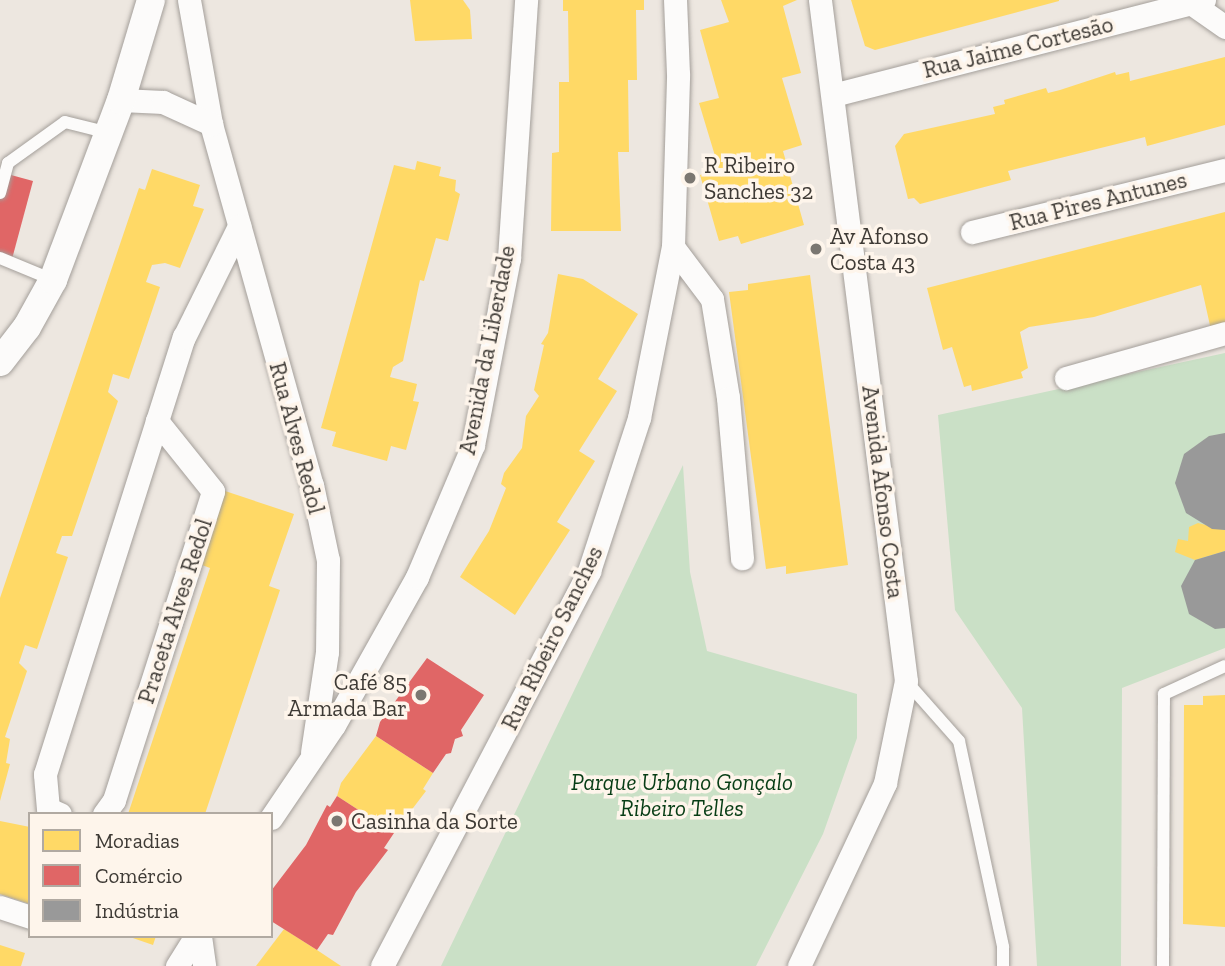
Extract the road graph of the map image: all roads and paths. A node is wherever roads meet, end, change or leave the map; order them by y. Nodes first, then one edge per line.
1 (152, 0) edge
2 (189, 0) edge
3 (526, 0) edge
4 (675, 0) edge
5 (820, 0) edge
6 (1198, 1) edge
7 (1225, 27) edge
8 (832, 95) junction
9 (121, 100) junction
10 (211, 124) junction
11 (109, 133) junction
12 (1225, 170) edge
13 (0, 193) edge
14 (239, 226) junction
15 (972, 232) dead end
16 (673, 247) junction
17 (0, 258) edge
18 (52, 280) junction
19 (1225, 333) edge
20 (0, 362) edge
21 (1066, 378) dead end
22 (157, 421) junction
23 (742, 558) dead end
24 (1225, 666) edge
25 (906, 681) junction
26 (310, 758) junction
27 (55, 812) edge
28 (105, 812) edge
29 (273, 815) edge
30 (0, 907) edge
31 (28, 917) edge
32 (197, 938) edge
33 (198, 938) edge
34 (177, 966) edge
35 (204, 966) edge
36 (382, 966) edge
37 (799, 966) edge
38 (1003, 966) edge
39 (1163, 966) edge

1 - 9 street
2 - 10 street, Rua Alves Redol
3 - 26 street, Avenida da Liberdade
4 - 16 street, Rua Ribeiro Sanches
5 - 8 street, Avenida Afonso Costa
6 - 7 street
6 - 8 street, Rua Jaime Cortesão
8 - 25 street, Avenida Afonso Costa
9 - 10 street
9 - 11 street
10 - 14 street, Rua Alves Redol
11 - 13 lane
11 - 18 street
12 - 15 street, Rua Pires Antunes
14 - 22 street
14 - 26 street, Rua Alves Redol
16 - 23 street
16 - 36 street, Rua Ribeiro Sanches
17 - 18 lane
18 - 20 street
19 - 21 street
22 - 27 street
22 - 28 street, Praceta Alves Redol
24 - 39 lane
25 - 37 street, Avenida Afonso Costa
25 - 38 lane
26 - 29 street, Avenida da Liberdade
30 - 31 street
32 - 34 street
33 - 35 street

